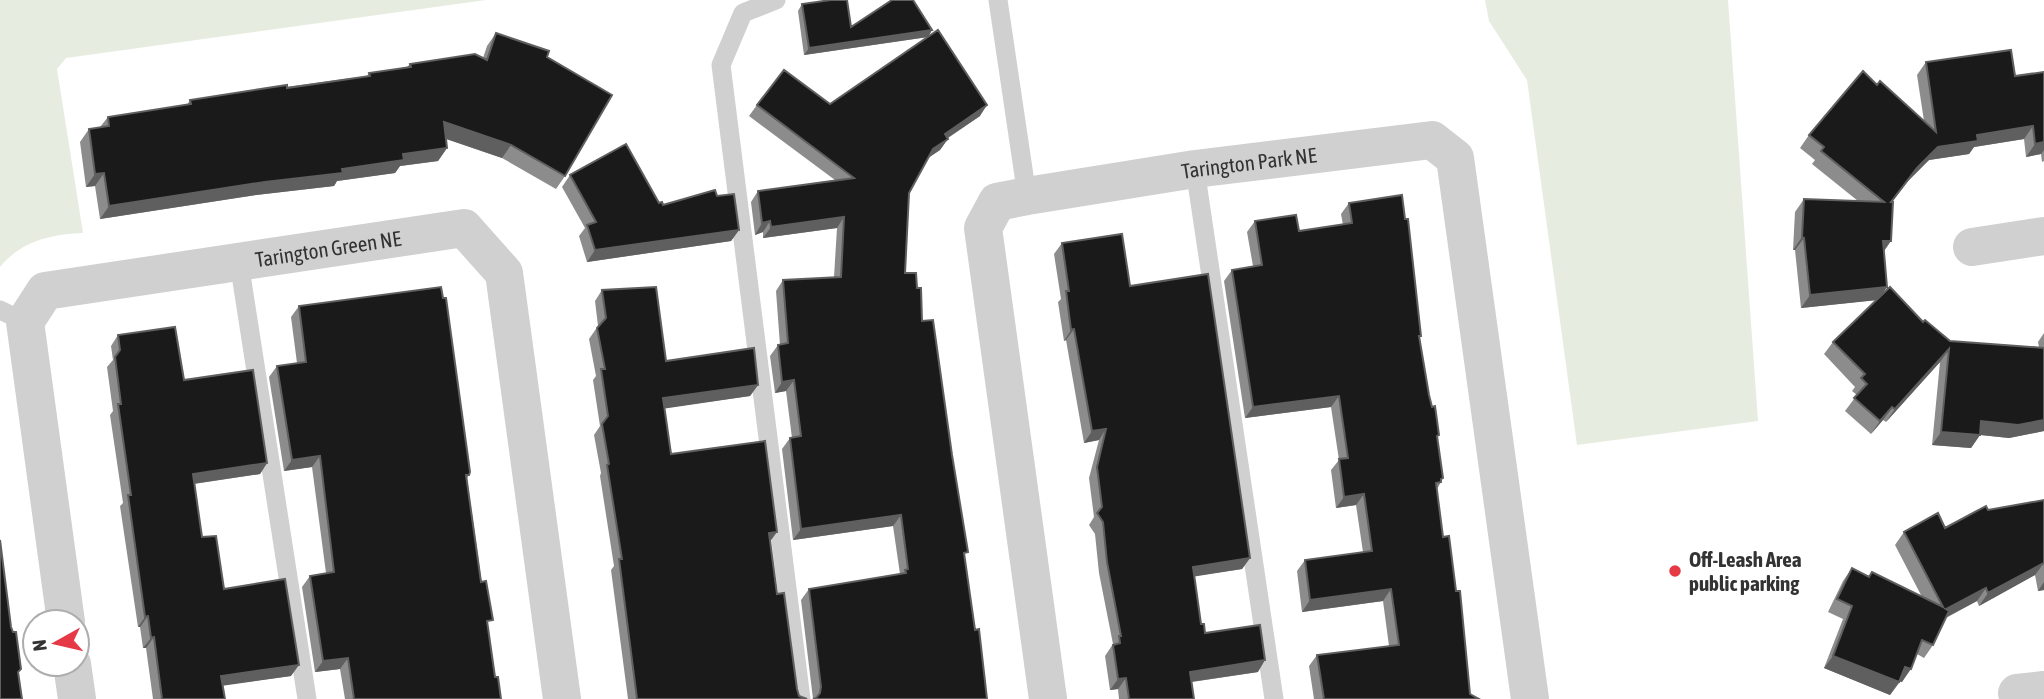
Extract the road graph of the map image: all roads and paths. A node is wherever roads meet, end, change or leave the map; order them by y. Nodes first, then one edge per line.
1 (776, 0) edge
2 (998, 0) edge
3 (1195, 169) junction
4 (1027, 196) junction
5 (2044, 236) edge
6 (1972, 247) dead end
7 (239, 262) junction
8 (13, 316) edge
9 (64, 608) edge
10 (74, 678) edge
11 (77, 699) edge
12 (307, 699) edge
13 (562, 699) edge
14 (801, 699) edge
15 (1048, 699) edge
16 (1274, 699) edge
17 (1530, 699) edge

1 - 14 lane
2 - 4 lane
3 - 4 street, Tarington Park NE
3 - 16 lane
3 - 17 street, Tarington Park NE
4 - 15 street, Tarington Park NE
5 - 6 street
7 - 8 street, Tarington Green NE
7 - 12 lane
7 - 13 street, Tarington Green NE
8 - 9 street, Tarington Green NE
10 - 11 street

